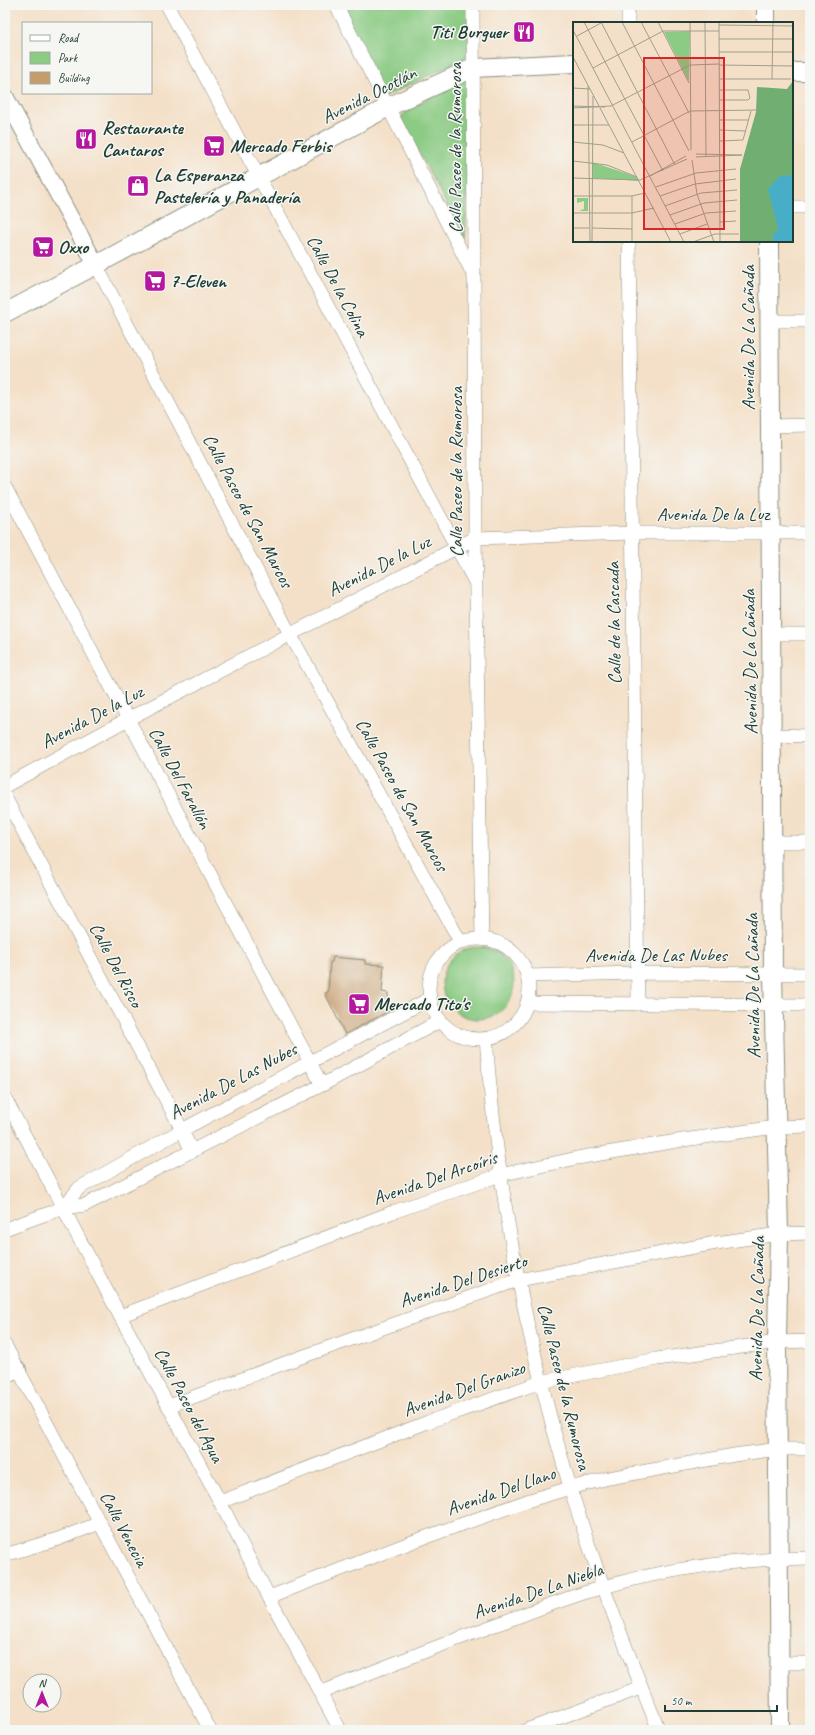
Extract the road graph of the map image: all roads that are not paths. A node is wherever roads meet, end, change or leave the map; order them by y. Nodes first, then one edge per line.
1 (167, 5) edge
2 (336, 5) edge
3 (473, 5) edge
4 (628, 5) edge
5 (766, 5) edge
6 (628, 22) edge
7 (766, 22) edge
8 (573, 63) edge
9 (473, 68) junction
10 (793, 72) edge
11 (810, 72) edge
12 (5, 96) edge
13 (388, 107) junction
14 (258, 177) junction
15 (793, 207) edge
16 (810, 207) edge
17 (629, 242) edge
18 (769, 242) edge
19 (96, 265) junction
20 (474, 276) junction
21 (5, 313) edge
22 (769, 321) junction
23 (810, 321) edge
24 (810, 425) edge
25 (770, 426) junction
26 (5, 488) edge
27 (770, 533) junction
28 (810, 533) edge
29 (632, 534) junction
30 (475, 538) junction
31 (455, 548) junction
32 (476, 584) junction
33 (290, 634) junction
34 (772, 634) junction
35 (810, 634) edge
36 (128, 719) junction
37 (772, 735) junction
38 (810, 736) edge
39 (5, 786) edge
40 (5, 797) edge
41 (773, 842) junction
42 (810, 842) edge
43 (482, 939) junction
44 (461, 942) junction
45 (636, 973) junction
46 (773, 974) junction
47 (810, 974) edge
48 (527, 976) junction
49 (429, 999) junction
50 (527, 1003) junction
51 (638, 1004) junction
52 (774, 1005) junction
53 (810, 1005) edge
54 (440, 1021) junction
55 (486, 1039) junction
56 (309, 1062) junction
57 (322, 1085) junction
58 (5, 1098) edge
59 (810, 1126) edge
60 (776, 1127) junction
61 (182, 1130) junction
62 (192, 1152) junction
63 (500, 1175) junction
64 (62, 1208) junction
65 (5, 1229) edge
66 (810, 1233) edge
67 (779, 1234) junction
68 (518, 1280) junction
69 (120, 1316) junction
70 (810, 1341) edge
71 (777, 1342) junction
72 (5, 1345) edge
73 (12, 1372) edge
74 (541, 1382) junction
75 (169, 1406) junction
76 (810, 1449) edge
77 (778, 1450) junction
78 (570, 1488) junction
79 (220, 1502) junction
80 (100, 1523) junction
81 (5, 1555) edge
82 (778, 1558) junction
83 (810, 1558) edge
84 (603, 1587) junction
85 (269, 1597) junction
86 (780, 1663) junction
87 (810, 1663) edge
88 (641, 1688) junction
89 (320, 1693) junction
90 (210, 1730) edge
91 (340, 1730) edge
92 (526, 1730) edge
93 (659, 1730) edge
94 (780, 1730) edge

1 - 14 street, Calle De la Colina
2 - 13 street
3 - 9 street, Calle Paseo de la Rumorosa
4 - 6 street
5 - 7 main road
8 - 9 main road, Avenida Ocotlán
9 - 13 main road, Avenida Ocotlán
9 - 20 street, Calle Paseo de la Rumorosa
10 - 11 main road
12 - 19 street, Calle Paseo de San Marcos
13 - 14 main road, Avenida Ocotlán
13 - 20 street
14 - 19 main road, Avenida Ocotlán
14 - 31 street, Calle De la Colina
15 - 16 street
17 - 29 street, Calle de la Cascada
18 - 22 main road, Avenida De La Cañada
19 - 21 main road, Avenida Ocotlán
19 - 33 street, Calle Paseo de San Marcos
20 - 30 street, Calle Paseo de la Rumorosa
22 - 23 street
22 - 25 main road, Avenida De La Cañada
24 - 25 street
25 - 27 main road, Avenida De La Cañada
26 - 36 street, Calle Del Farallón
27 - 28 street, Avenida De la Luz
27 - 29 street, Avenida De la Luz
27 - 34 main road, Avenida De La Cañada
29 - 30 street, Avenida De la Luz
29 - 45 street, Calle de la Cascada
30 - 31 street, Avenida De la Luz
30 - 32 street, Calle Paseo de la Rumorosa
31 - 32 street, Calle De la Colina
31 - 33 street, Avenida De la Luz
32 - 43 street, Calle Paseo de la Rumorosa
33 - 36 street, Avenida De la Luz
33 - 44 street, Calle Paseo de San Marcos
34 - 35 street
34 - 37 main road, Avenida De La Cañada
36 - 39 street, Avenida De la Luz
36 - 56 street, Calle Del Farallón
37 - 38 street
37 - 41 main road, Avenida De La Cañada
40 - 61 street, Calle Del Risco
41 - 42 street
41 - 46 main road, Avenida De La Cañada
43 - 44 street
43 - 48 street
44 - 49 street
45 - 46 street, Avenida De Las Nubes
45 - 48 street, Avenida De Las Nubes
45 - 51 street, Calle de la Cascada
46 - 47 street, Avenida De Las Nubes
46 - 52 main road, Avenida De La Cañada
48 - 50 street
49 - 54 street
49 - 56 street, Avenida De Las Nubes
50 - 51 street
50 - 55 street
51 - 52 street
52 - 53 street
52 - 60 main road, Avenida De La Cañada
54 - 55 street
54 - 57 street
55 - 63 street, Calle Paseo de la Rumorosa
56 - 57 street, Calle Del Farallón
56 - 61 street, Avenida De Las Nubes
57 - 62 street
58 - 64 street, Calle Paseo del Agua
59 - 60 street, Avenida Del Arcoíris
60 - 63 street, Avenida Del Arcoíris
60 - 67 main road, Avenida De La Cañada
61 - 62 street, Calle Del Risco
61 - 64 street, Avenida De Las Nubes
62 - 64 street
63 - 68 street, Calle Paseo de la Rumorosa
63 - 69 street, Avenida Del Arcoíris
64 - 65 street
64 - 69 street, Calle Paseo del Agua
66 - 67 street, Avenida Del Desierto
67 - 68 street, Avenida Del Desierto
67 - 71 main road, Avenida De La Cañada
68 - 74 street, Calle Paseo de la Rumorosa
68 - 75 street, Avenida Del Desierto
69 - 75 street, Calle Paseo del Agua
70 - 71 street, Avenida Del Granizo
71 - 74 street, Avenida Del Granizo
71 - 77 main road, Avenida De La Cañada
72 - 73 street, Calle Venecia
73 - 80 street, Calle Venecia
74 - 78 street, Calle Paseo de la Rumorosa
74 - 79 street, Avenida Del Granizo
75 - 79 street, Calle Paseo del Agua
76 - 77 street, Avenida Del Llano
77 - 78 street, Avenida Del Llano
77 - 82 main road, Avenida De La Cañada
78 - 84 street, Calle Paseo de la Rumorosa
78 - 85 street, Avenida Del Llano
79 - 85 street, Calle Paseo del Agua
80 - 81 street
80 - 90 street, Calle Venecia
82 - 83 street, Avenida De La Niebla
82 - 84 street, Avenida De La Niebla
82 - 86 main road, Avenida De La Cañada
84 - 88 street, Calle Paseo de la Rumorosa
84 - 89 street, Avenida De La Niebla
85 - 89 street, Calle Paseo del Agua
86 - 87 street
86 - 94 main road, Avenida De La Cañada
88 - 92 street
88 - 93 street, Calle Paseo de la Rumorosa
89 - 91 street, Calle Paseo del Agua

